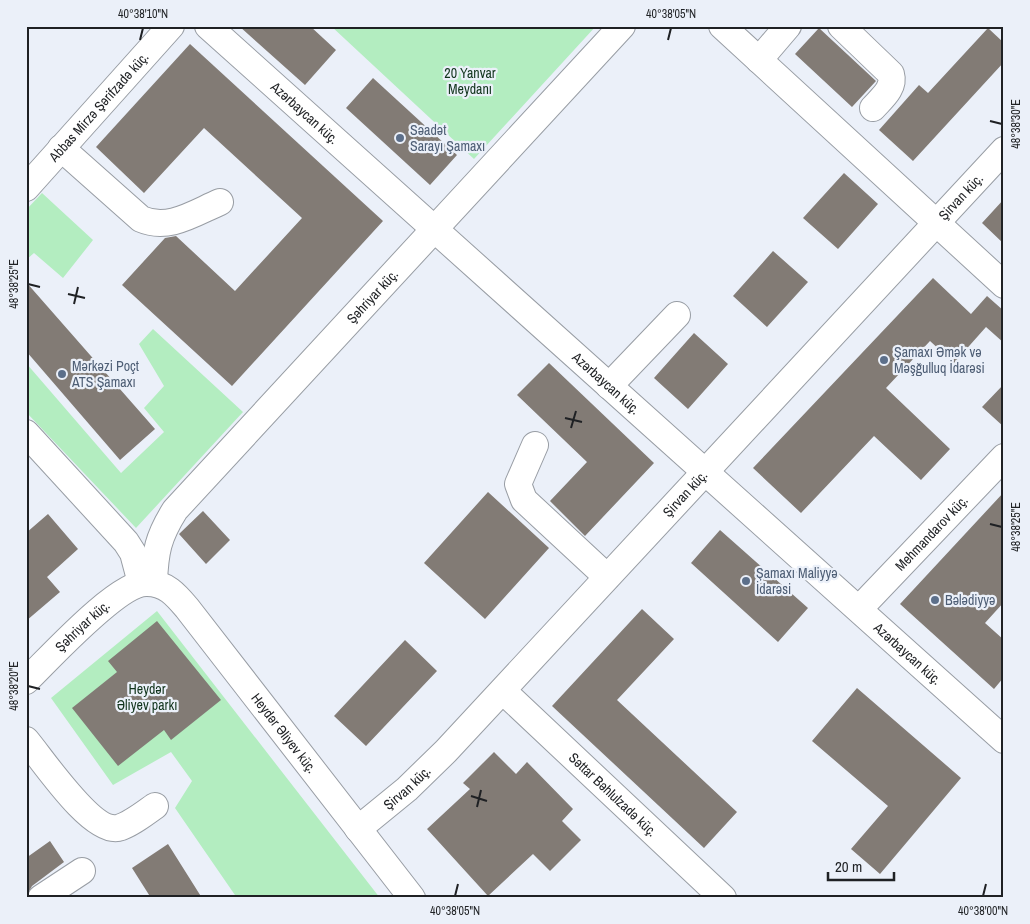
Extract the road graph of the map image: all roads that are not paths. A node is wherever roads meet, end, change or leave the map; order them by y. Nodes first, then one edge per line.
1 (171, 26) edge
2 (208, 26) edge
3 (622, 26) edge
4 (722, 26) edge
5 (788, 26) edge
6 (841, 26) edge
7 (759, 60) junction
8 (873, 108) dead end
9 (61, 148) junction
10 (1004, 150) edge
11 (26, 188) edge
12 (220, 202) dead end
13 (936, 222) junction
14 (434, 228) junction
15 (1004, 285) edge
16 (677, 315) dead end
17 (609, 386) junction
18 (26, 433) edge
19 (535, 445) dead end
20 (1004, 457) edge
21 (705, 472) junction
22 (607, 577) junction
23 (147, 583) junction
24 (859, 610) junction
25 (26, 681) edge
26 (503, 691) junction
27 (26, 740) edge
28 (1004, 740) edge
29 (155, 806) dead end
30 (358, 829) junction
31 (82, 871) dead end
32 (41, 898) edge
33 (412, 898) edge
34 (723, 898) edge

1 - 9 street, Abbas Mirzə Şərifzadə küç.
2 - 14 street, Azərbaycan küç.
3 - 14 street, Şəhriyar küç.
4 - 7 street
5 - 7 street
6 - 8 street
7 - 13 street
9 - 11 street, Abbas Mirzə Şərifzadə küç.
9 - 12 street
10 - 13 street, Şirvan küç.
13 - 15 street
13 - 21 street, Şirvan küç.
14 - 17 street, Azərbaycan küç.
14 - 23 street, Şəhriyar küç.
16 - 17 street
17 - 21 street, Azərbaycan küç.
18 - 23 street
19 - 22 street
20 - 24 street, Mehmandarov küç.
21 - 22 street, Şirvan küç.
21 - 24 street, Azərbaycan küç.
22 - 26 street, Şirvan küç.
23 - 25 street, Şəhriyar küç.
23 - 30 street, Heydər Əliyev küç.
24 - 28 street, Azərbaycan küç.
26 - 30 street, Şirvan küç.
26 - 34 street, Səttar Bəhlulzadə küç.
27 - 29 street
30 - 33 street, Heydər Əliyev küç.
31 - 32 street

